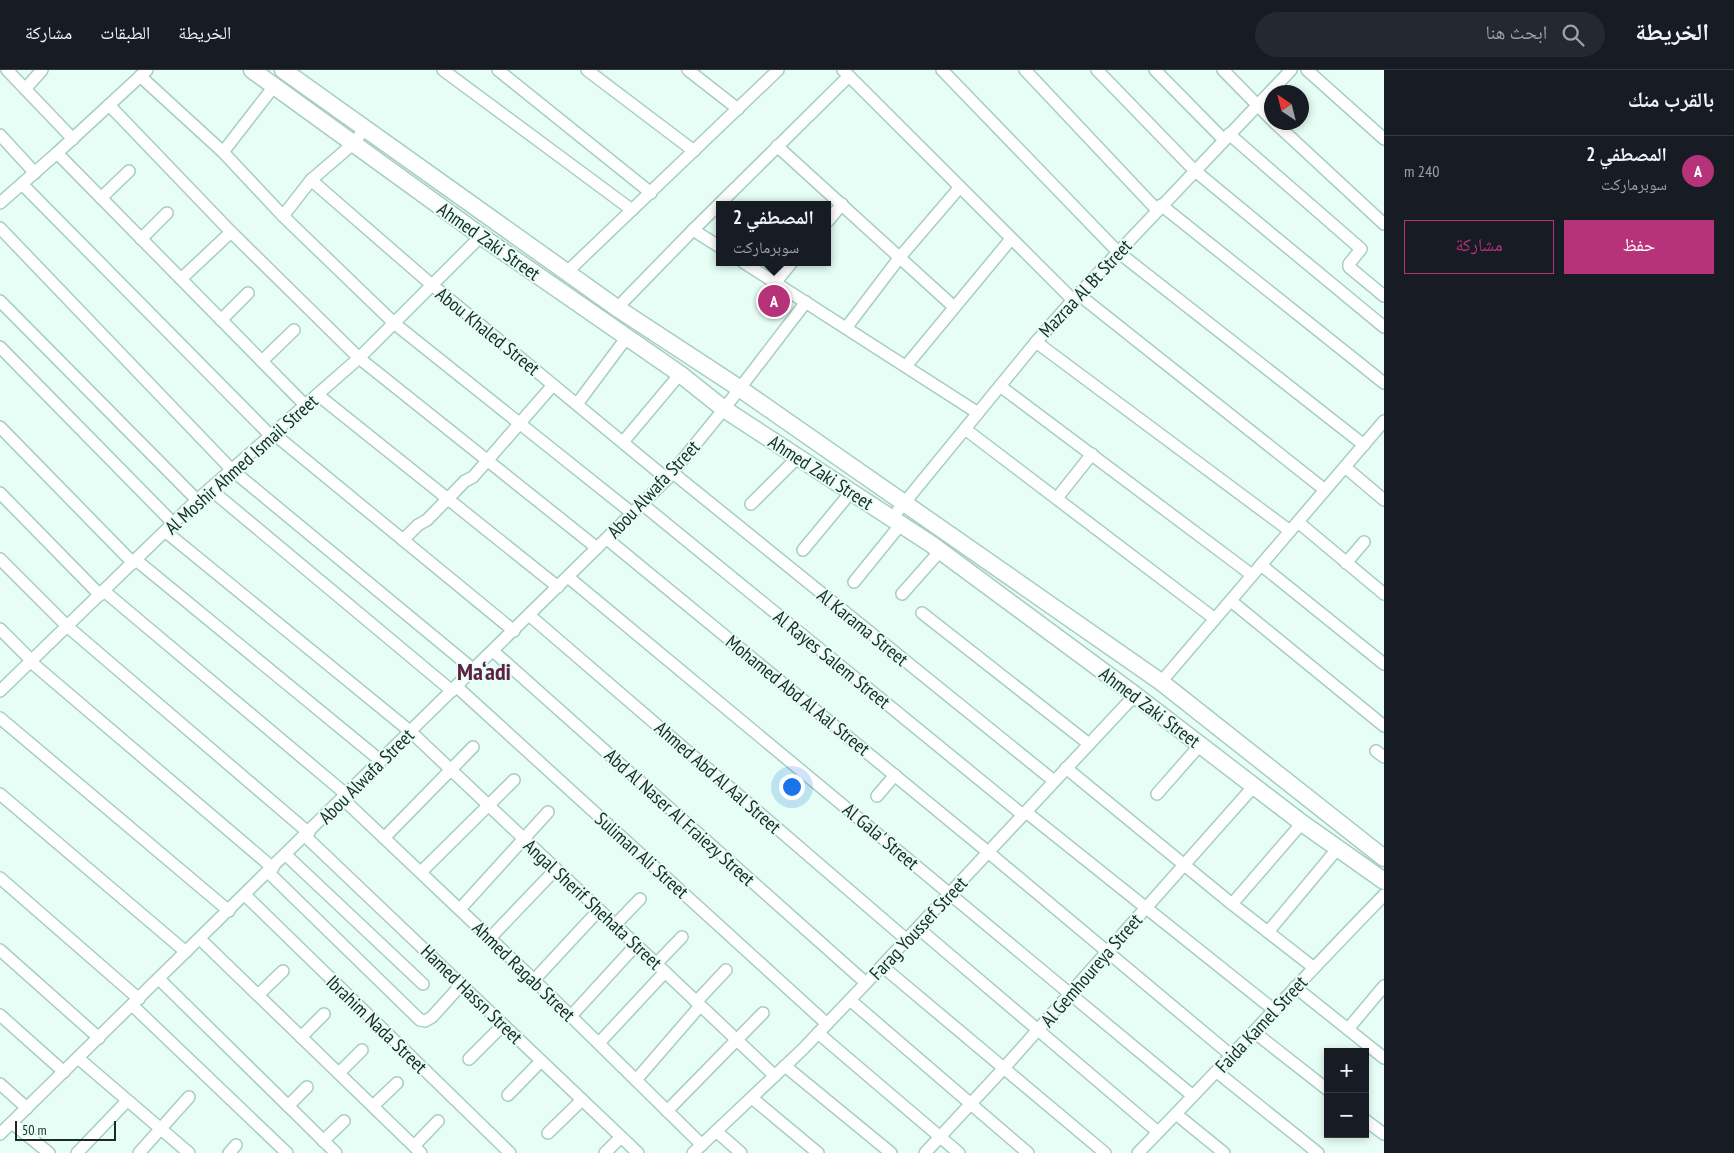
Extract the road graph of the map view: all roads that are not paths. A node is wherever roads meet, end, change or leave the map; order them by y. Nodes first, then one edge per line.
1 (8, 70) edge
2 (42, 70) edge
3 (252, 70) edge
4 (283, 70) edge
5 (443, 70) edge
6 (498, 70) edge
7 (587, 70) edge
8 (688, 70) edge
9 (778, 70) edge
10 (942, 70) edge
11 (1025, 70) edge
12 (1097, 70) edge
13 (1155, 70) edge
14 (1223, 70) edge
15 (1291, 70) edge
16 (1307, 70) edge
17 (144, 73) edge
18 (846, 73) edge
19 (275, 85) junction
20 (25, 89) junction
21 (109, 105) junction
22 (1256, 106) junction
23 (738, 109) junction
24 (1264, 113) edge
25 (365, 128) junction
26 (1283, 130) edge
27 (0, 135) edge
28 (1226, 137) junction
29 (73, 139) junction
30 (1384, 139) edge
31 (354, 143) junction
32 (777, 146) junction
33 (694, 151) junction
34 (223, 152) junction
35 (57, 153) junction
36 (129, 170) dead end
37 (1194, 170) junction
38 (35, 173) junction
39 (311, 180) junction
40 (22, 184) junction
41 (960, 187) junction
42 (651, 192) junction
43 (101, 198) junction
44 (722, 201) edge
45 (0, 203) edge
46 (842, 204) junction
47 (716, 207) edge
48 (1159, 208) junction
49 (632, 210) junction
50 (168, 213) dead end
51 (283, 216) junction
52 (831, 217) edge
53 (1384, 224) edge
54 (0, 228) edge
55 (693, 230) junction
56 (231, 232) junction
57 (481, 236) junction
58 (141, 239) junction
59 (1011, 239) junction
60 (716, 245) edge
61 (1118, 252) junction
62 (900, 257) junction
63 (749, 266) edge
64 (789, 266) edge
65 (567, 272) junction
66 (181, 279) junction
67 (775, 282) junction
68 (432, 285) junction
69 (248, 293) dead end
70 (1384, 296) edge
71 (1076, 297) junction
72 (0, 301) edge
73 (806, 302) junction
74 (954, 307) junction
75 (617, 308) junction
76 (221, 320) junction
77 (395, 324) junction
78 (1384, 327) edge
79 (846, 328) junction
80 (294, 330) dead end
81 (627, 337) junction
82 (1036, 342) junction
83 (0, 347) edge
84 (359, 358) junction
85 (262, 361) junction
86 (906, 366) junction
87 (680, 374) junction
88 (1384, 383) edge
89 (553, 385) junction
90 (1000, 386) junction
91 (739, 388) junction
92 (318, 395) junction
93 (576, 404) junction
94 (306, 406) junction
95 (724, 409) junction
96 (978, 413) junction
97 (519, 423) junction
98 (0, 427) edge
99 (1382, 427) edge
100 (965, 428) junction
101 (272, 435) junction
102 (623, 442) junction
103 (1364, 445) junction
104 (1092, 454) junction
105 (799, 456) junction
106 (488, 460) junction
107 (1345, 467) junction
108 (232, 470) junction
109 (670, 476) junction
110 (210, 489) junction
111 (1325, 490) junction
112 (851, 492) junction
113 (0, 493) edge
114 (1057, 498) junction
115 (447, 499) junction
116 (197, 500) junction
117 (1384, 500) edge
118 (642, 504) junction
119 (751, 504) dead end
120 (903, 504) junction
121 (632, 513) junction
122 (897, 521) junction
123 (1298, 522) junction
124 (170, 528) junction
125 (1290, 531) junction
126 (607, 538) junction
127 (403, 540) junction
128 (1364, 542) dead end
129 (597, 548) junction
130 (803, 550) dead end
131 (940, 551) junction
132 (0, 559) edge
133 (134, 561) junction
134 (1346, 563) junction
135 (1261, 565) junction
136 (1252, 575) junction
137 (568, 577) junction
138 (854, 582) dead end
139 (558, 587) junction
140 (102, 593) junction
141 (902, 594) dead end
142 (1384, 594) edge
143 (1231, 601) junction
144 (922, 613) dead end
145 (529, 615) junction
146 (1215, 619) junction
147 (68, 626) junction
148 (0, 629) edge
149 (514, 631) junction
150 (493, 650) junction
151 (31, 662) junction
152 (1384, 664) edge
153 (474, 670) junction
154 (1161, 682) junction
155 (2, 685) edge
156 (455, 689) junction
157 (1135, 694) junction
158 (0, 718) edge
159 (1384, 726) edge
160 (411, 732) junction
161 (1089, 744) junction
162 (1200, 745) junction
163 (473, 747) dead end
164 (381, 761) junction
165 (1066, 768) junction
166 (452, 770) junction
167 (895, 775) junction
168 (514, 780) dead end
169 (1054, 781) junction
170 (1254, 786) junction
171 (0, 794) edge
172 (1157, 794) dead end
173 (877, 796) dead end
174 (345, 797) junction
175 (488, 805) junction
176 (548, 812) dead end
177 (1024, 813) junction
178 (1302, 822) junction
179 (307, 834) junction
180 (384, 838) junction
181 (524, 838) junction
182 (1338, 848) junction
183 (988, 852) junction
184 (286, 855) junction
185 (1384, 858) edge
186 (1185, 864) junction
187 (556, 869) junction
188 (271, 870) junction
189 (421, 872) junction
190 (0, 878) edge
191 (1384, 882) edge
192 (950, 893) junction
193 (245, 895) junction
194 (1384, 895) edge
195 (640, 899) dead end
196 (1232, 904) junction
197 (1146, 908) junction
198 (460, 909) junction
199 (600, 910) junction
200 (229, 911) junction
201 (615, 925) junction
202 (918, 928) junction
203 (1268, 932) junction
204 (682, 937) dead end
205 (490, 938) junction
206 (200, 939) junction
207 (907, 940) junction
208 (636, 945) junction
209 (0, 950) edge
210 (186, 952) junction
211 (1107, 952) junction
212 (656, 964) junction
213 (882, 966) junction
214 (1313, 967) junction
215 (726, 970) dead end
216 (283, 971) dead end
217 (665, 972) junction
218 (159, 979) junction
219 (534, 980) junction
220 (866, 983) junction
221 (423, 984) dead end
222 (461, 984) junction
223 (1295, 986) junction
224 (1384, 986) edge
225 (1070, 994) junction
226 (258, 996) junction
227 (850, 1000) junction
228 (135, 1002) junction
229 (698, 1004) junction
230 (1274, 1010) junction
231 (763, 1013) dead end
232 (324, 1014) dead end
233 (0, 1015) edge
234 (571, 1016) junction
235 (827, 1024) junction
236 (503, 1025) junction
237 (1348, 1029) junction
238 (1038, 1030) junction
239 (1254, 1032) junction
240 (818, 1034) junction
241 (301, 1037) junction
242 (99, 1038) junction
243 (736, 1040) junction
244 (599, 1043) junction
245 (362, 1050) dead end
246 (1232, 1056) junction
247 (78, 1058) junction
248 (1384, 1058) edge
249 (470, 1059) dead end
250 (541, 1061) junction
251 (785, 1066) junction
252 (1004, 1068) junction
253 (64, 1072) junction
254 (1217, 1072) junction
255 (339, 1073) junction
256 (775, 1076) junction
257 (636, 1080) junction
258 (397, 1083) dead end
259 (0, 1084) edge
260 (307, 1087) dead end
261 (1324, 1087) edge
262 (508, 1095) dead end
263 (1193, 1096) junction
264 (189, 1097) dead end
265 (752, 1098) junction
266 (582, 1100) junction
267 (128, 1101) junction
268 (971, 1104) junction
269 (288, 1106) junction
270 (373, 1106) junction
271 (27, 1108) junction
272 (667, 1111) junction
273 (1176, 1114) junction
274 (344, 1121) dead end
275 (12, 1122) junction
276 (438, 1122) dead end
277 (1369, 1123) edge
278 (160, 1129) junction
279 (716, 1131) junction
280 (1158, 1132) junction
281 (0, 1134) edge
282 (548, 1134) dead end
283 (1384, 1134) edge
284 (621, 1137) junction
285 (940, 1137) junction
286 (323, 1141) junction
287 (702, 1145) junction
288 (418, 1149) edge
289 (1220, 1152) edge
290 (48, 1153) edge
291 (77, 1153) edge
292 (139, 1153) edge
293 (188, 1153) edge
294 (287, 1153) edge
295 (336, 1153) edge
296 (510, 1153) edge
297 (605, 1153) edge
298 (638, 1153) edge
299 (693, 1153) edge
300 (741, 1153) edge
301 (818, 1153) edge
302 (891, 1153) edge
303 (925, 1153) edge
304 (959, 1153) edge
305 (1028, 1153) edge
306 (1105, 1153) edge
307 (1138, 1153) edge
308 (1318, 1153) edge

1 - 20 street
2 - 20 street
3 - 19 street, Ahmed Zaki Street
4 - 25 street, Ahmed Zaki Street
5 - 49 street
6 - 42 street
7 - 33 street
8 - 23 street
9 - 23 street
10 - 61 street
11 - 48 street
12 - 37 street
13 - 28 street
14 - 22 street
15 - 22 street, Mazraa Al Bt Street
16 - 30 street
17 - 21 street
17 - 34 street
18 - 32 street
18 - 41 street
19 - 31 street, Ahmed Zaki Street
19 - 34 street
20 - 29 street
21 - 29 street
21 - 56 street
22 - 24 street
22 - 28 street, Mazraa Al Bt Street
23 - 33 street
25 - 31 street
25 - 65 street, Ahmed Zaki Street
26 - 53 street
27 - 38 street
28 - 37 street, Mazraa Al Bt Street
28 - 70 street
29 - 35 street
31 - 39 street
31 - 57 street, Ahmed Zaki Street
32 - 44 street
32 - 46 street
33 - 42 street
34 - 51 street
35 - 38 street
35 - 43 street
36 - 43 street
37 - 48 street, Mazraa Al Bt Street
37 - 78 street
38 - 40 street
39 - 51 street
39 - 68 street, Abou Khaled Street
40 - 45 street
40 - 101 street
41 - 59 street
41 - 62 street
42 - 49 street
43 - 58 street
46 - 52 street
46 - 62 street
47 - 55 street
48 - 61 street, Mazraa Al Bt Street
48 - 88 street
49 - 65 street
50 - 58 street
51 - 77 street
54 - 108 street
55 - 60 street
55 - 75 street
56 - 66 street
56 - 84 street
57 - 68 street, Al Moshir Ahmed Ismail Street
57 - 81 street, Ahmed Zaki Street
58 - 66 street
59 - 71 street
59 - 74 street
61 - 71 street, Mazraa Al Bt Street
61 - 103 street
62 - 74 street
62 - 79 street
63 - 67 street
64 - 67 street
65 - 75 street, Ahmed Zaki Street
66 - 76 street
67 - 73 street
68 - 77 street, Al Moshir Ahmed Ismail Street
68 - 89 street, Abou Khaled Street
69 - 76 street
71 - 82 street, Mazraa Al Bt Street
71 - 111 street
72 - 116 street
73 - 79 street
73 - 91 street, Abou Alwafa Street
74 - 86 street
75 - 91 street, Ahmed Zaki Street
76 - 85 street
77 - 84 street, Al Moshir Ahmed Ismail Street
77 - 97 street
79 - 86 street
80 - 85 street
81 - 87 street, Ahmed Zaki Street
81 - 93 street
82 - 90 street, Mazraa Al Bt Street
82 - 125 street
83 - 124 street, Angal Sherif Shehata Street
84 - 92 street, Al Moshir Ahmed Ismail Street
84 - 106 street
85 - 94 street
86 - 96 street
87 - 95 street, Ahmed Zaki Street
87 - 102 street
89 - 93 street, Abou Khaled Street
89 - 97 street
90 - 96 street, Mazraa Al Bt Street
90 - 104 street
91 - 95 street, Abou Alwafa Street
91 - 120 street, Ahmed Zaki Street
92 - 94 street, Al Moshir Ahmed Ismail Street
92 - 115 street
93 - 102 street, Abou Khaled Street
94 - 101 street, Al Moshir Ahmed Ismail Street
95 - 105 street, Ahmed Zaki Street
95 - 109 street, Abou Alwafa Street
96 - 100 street, Mazraa Al Bt Street
97 - 106 street
97 - 121 street
98 - 133 street
99 - 103 street
100 - 114 street
100 - 120 street, Mazraa Al Bt Street
101 - 108 street, Al Moshir Ahmed Ismail Street
101 - 127 street
102 - 109 street, Abou Khaled Street
103 - 107 street
104 - 114 street
104 - 136 street
105 - 112 street, Ahmed Zaki Street
105 - 119 street
106 - 115 street
106 - 129 street
107 - 111 street
107 - 117 street
108 - 110 street, Al Moshir Ahmed Ismail Street
108 - 153 street
109 - 118 street, Abou Alwafa Street
109 - 169 street, Al Karama Street
110 - 116 street, Al Moshir Ahmed Ismail Street
110 - 156 street, Suliman Ali Street
111 - 123 street
112 - 122 street, Ahmed Zaki Street
112 - 130 street
113 - 140 street, Ahmed Ragab Street
114 - 146 street
115 - 127 street
115 - 139 street
116 - 124 street, Al Moshir Ahmed Ismail Street
118 - 121 street, Abou Alwafa Street
118 - 177 street, Al Rayes Salem Street
120 - 122 street, Mazraa Al Bt Street
120 - 154 street, Ahmed Zaki Street
121 - 126 street, Abou Alwafa Street
122 - 131 street, Ahmed Zaki Street
122 - 138 street, Mazraa Al Bt Street
123 - 125 street
123 - 134 street
124 - 133 street, Al Moshir Ahmed Ismail Street
124 - 160 street, Angal Sherif Shehata Street
125 - 135 street
126 - 129 street, Abou Alwafa Street
126 - 167 street, Mohamed Abd Al Aal Street
127 - 149 street
128 - 134 street
129 - 137 street, Abou Alwafa Street
131 - 141 street
131 - 157 street, Ahmed Zaki Street
132 - 147 street, Hamed Hassn Street
133 - 140 street, Al Moshir Ahmed Ismail Street
133 - 164 street
134 - 142 street
135 - 136 street
135 - 152 street
136 - 143 street
137 - 139 street, Abou Alwafa Street
137 - 192 street, Al Gala' Street
139 - 145 street, Abou Alwafa Street
140 - 147 street, Al Moshir Ahmed Ismail Street
140 - 174 street, Ahmed Ragab Street
143 - 146 street
143 - 159 street
144 - 161 street
145 - 149 street, Abou Alwafa Street
145 - 207 street, Ahmed Abd Al Aal Street
146 - 154 street
147 - 151 street, Al Moshir Ahmed Ismail Street
147 - 179 street, Hamed Hassn Street
148 - 151 street
149 - 150 street, Abou Alwafa Street
150 - 153 street, Abou Alwafa Street
150 - 220 street, Abd Al Naser Al Fraiezy Street
151 - 155 street, Al Moshir Ahmed Ismail Street
151 - 188 street
153 - 156 street, Abou Alwafa Street
154 - 185 street, Ahmed Zaki Street
156 - 160 street, Abou Alwafa Street
156 - 235 street, Suliman Ali Street
157 - 161 street, Farag Youssef Street
157 - 162 street, Ahmed Zaki Street
158 - 200 street
160 - 164 street, Abou Alwafa Street
160 - 166 street, Angal Sherif Shehata Street
161 - 165 street, Farag Youssef Street
162 - 170 street, Ahmed Zaki Street
162 - 172 street
163 - 166 street
164 - 174 street, Abou Alwafa Street
165 - 169 street, Farag Youssef Street
165 - 186 street
166 - 175 street, Angal Sherif Shehata Street
166 - 180 street
167 - 173 street
167 - 183 street, Mohamed Abd Al Aal Street
168 - 175 street
169 - 177 street, Farag Youssef Street
170 - 178 street, Ahmed Zaki Street
170 - 186 street, Al Gemhoureya Street
171 - 210 street
174 - 179 street, Abou Alwafa Street
174 - 180 street, Ahmed Ragab Street
175 - 181 street, Angal Sherif Shehata Street
175 - 189 street
176 - 181 street
177 - 183 street, Farag Youssef Street
177 - 197 street, Al Rayes Salem Street
178 - 182 street, Ahmed Zaki Street
178 - 196 street
179 - 184 street, Abou Alwafa Street
179 - 222 street, Hamed Hassn Street
180 - 189 street, Ahmed Ragab Street
181 - 187 street, Angal Sherif Shehata Street
181 - 198 street
182 - 191 street, Ahmed Zaki Street
182 - 203 street
183 - 192 street, Farag Youssef Street
183 - 211 street, Mohamed Abd Al Aal Street
184 - 188 street, Abou Alwafa Street
184 - 221 street
186 - 196 street
186 - 197 street, Al Gemhoureya Street
187 - 199 street, Angal Sherif Shehata Street
187 - 205 street
188 - 193 street, Abou Alwafa Street
188 - 222 street
189 - 198 street, Ahmed Ragab Street
190 - 228 street
192 - 202 street, Farag Youssef Street
192 - 225 street, Al Gala' Street
193 - 200 street, Abou Alwafa Street
193 - 296 street, Ibrahim Nada Street
194 - 214 street, Faida Kamel Street
195 - 201 street
196 - 203 street
197 - 211 street, Al Gemhoureya Street
197 - 230 street, Al Rayes Salem Street
198 - 205 street, Ahmed Ragab Street
199 - 201 street, Angal Sherif Shehata Street
199 - 219 street
200 - 206 street, Abou Alwafa Street
201 - 208 street, Angal Sherif Shehata Street
202 - 207 street, Farag Youssef Street
202 - 238 street
203 - 214 street
204 - 212 street
205 - 219 street, Ahmed Ragab Street
206 - 210 street, Abou Alwafa Street
206 - 226 street
207 - 213 street, Farag Youssef Street
208 - 212 street, Angal Sherif Shehata Street
208 - 234 street
209 - 242 street
210 - 218 street, Abou Alwafa Street
211 - 225 street, Al Gemhoureya Street
211 - 246 street, Mohamed Abd Al Aal Street
212 - 217 street, Angal Sherif Shehata Street
213 - 220 street, Farag Youssef Street
213 - 252 street
214 - 223 street, Faida Kamel Street
215 - 229 street
216 - 226 street
217 - 229 street, Angal Sherif Shehata Street
217 - 244 street
218 - 228 street, Abou Alwafa Street
218 - 269 street
219 - 234 street, Ahmed Ragab Street
220 - 227 street, Farag Youssef Street
222 - 236 street, Hamed Hassn Street
223 - 230 street, Faida Kamel Street
223 - 237 street
224 - 237 street
225 - 238 street, Al Gemhoureya Street
225 - 263 street, Al Gala' Street
226 - 241 street
227 - 235 street, Farag Youssef Street
227 - 268 street
228 - 242 street, Abou Alwafa Street
228 - 294 street
229 - 243 street, Angal Sherif Shehata Street
229 - 257 street
230 - 239 street, Faida Kamel Street
231 - 243 street
232 - 241 street
233 - 253 street
234 - 244 street, Ahmed Ragab Street
235 - 240 street, Farag Youssef Street
236 - 249 street
236 - 250 street, Hamed Hassn Street
237 - 248 street
238 - 252 street, Al Gemhoureya Street
238 - 280 street
239 - 246 street, Faida Kamel Street
239 - 261 street
240 - 251 street, Farag Youssef Street
240 - 285 street
241 - 255 street
242 - 247 street, Abou Alwafa Street
243 - 256 street, Angal Sherif Shehata Street
243 - 272 street
244 - 257 street, Ahmed Ragab Street
245 - 255 street
246 - 254 street, Faida Kamel Street
247 - 253 street, Abou Alwafa Street
247 - 267 street
250 - 262 street
250 - 266 street, Hamed Hassn Street
251 - 256 street, Farag Youssef Street
251 - 302 street
252 - 268 street, Al Gemhoureya Street
252 - 306 street
253 - 271 street, Abou Alwafa Street
254 - 263 street, Faida Kamel Street
254 - 308 street
255 - 270 street
256 - 265 street, Farag Youssef Street
257 - 272 street, Ahmed Ragab Street
258 - 270 street
259 - 271 street
260 - 269 street
263 - 273 street, Faida Kamel Street
264 - 278 street
265 - 279 street, Farag Youssef Street
265 - 301 street
266 - 282 street
266 - 284 street, Hamed Hassn Street
267 - 278 street
267 - 291 street
268 - 285 street, Al Gemhoureya Street
268 - 305 street
269 - 286 street
270 - 288 street
271 - 275 street, Abou Alwafa Street
272 - 287 street, Ahmed Ragab Street
273 - 280 street, Faida Kamel Street
273 - 289 street
274 - 286 street
275 - 281 street, Abou Alwafa Street
275 - 290 street
276 - 288 street
277 - 283 street
278 - 292 street
278 - 293 street
279 - 287 street, Farag Youssef Street
279 - 300 street
280 - 307 street, Faida Kamel Street
284 - 297 street
284 - 298 street, Hamed Hassn Street
285 - 303 street, Al Gemhoureya Street
285 - 304 street
286 - 295 street
287 - 299 street, Farag Youssef Street

